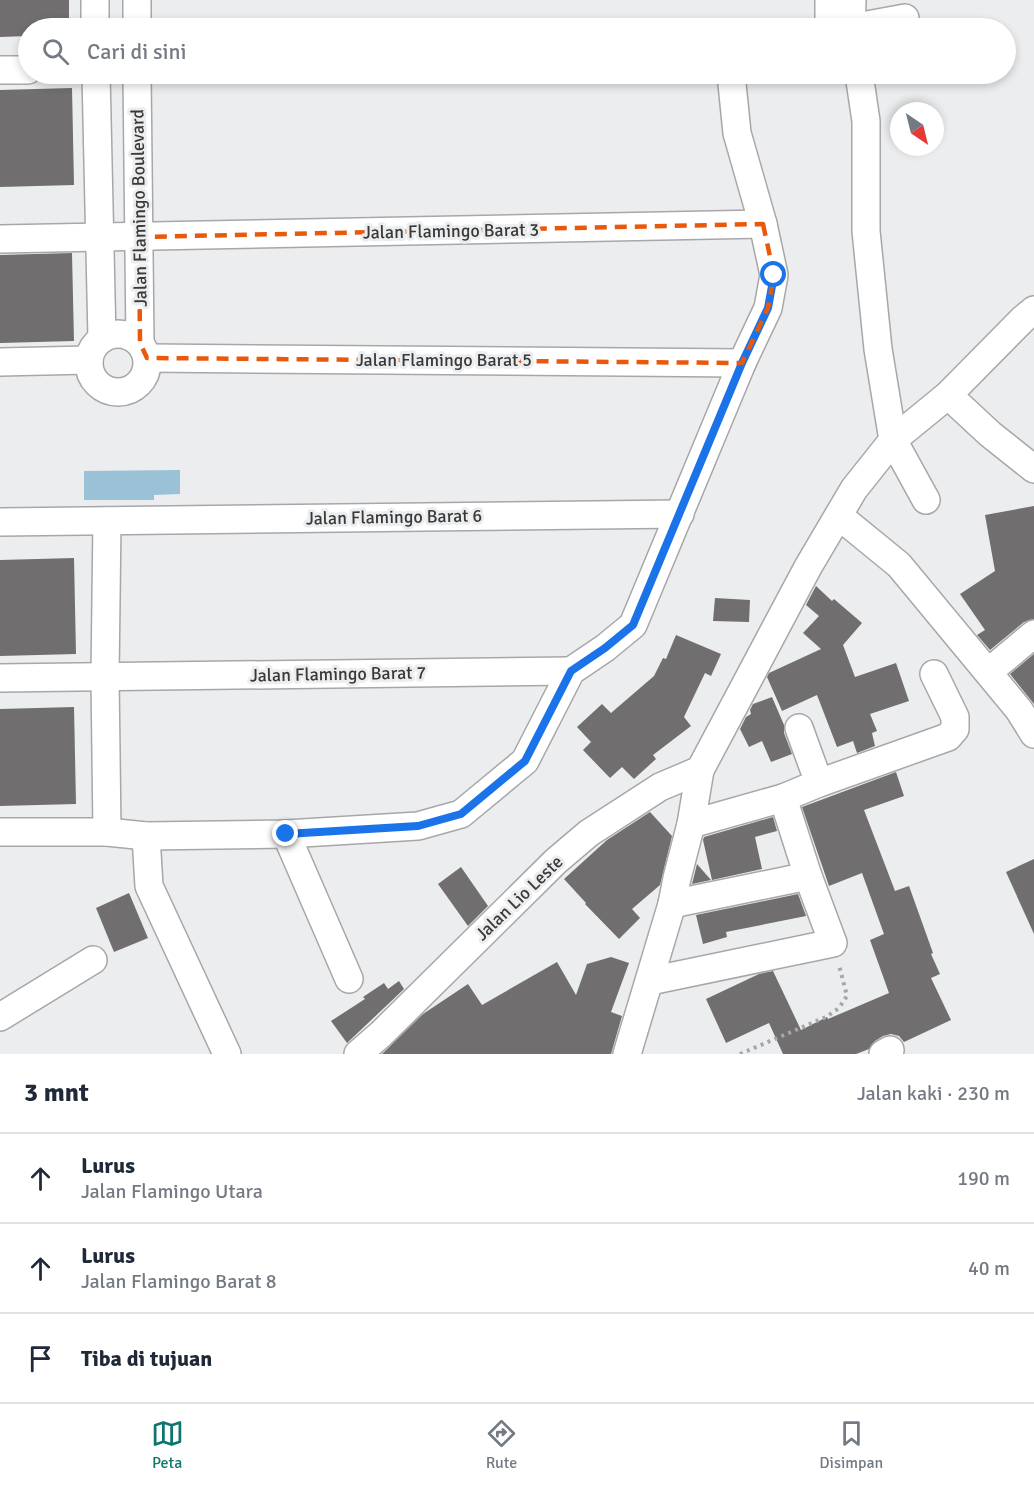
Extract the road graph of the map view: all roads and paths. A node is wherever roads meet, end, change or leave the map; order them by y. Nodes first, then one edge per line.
1 (94, 0) edge
2 (137, 0) edge
3 (829, 0) edge
4 (852, 0) edge
5 (95, 18) edge
6 (137, 18) edge
7 (829, 18) edge
8 (851, 18) edge
9 (0, 70) edge
10 (18, 70) edge
11 (96, 84) edge
12 (137, 84) edge
13 (732, 84) edge
14 (860, 84) edge
15 (763, 224) junction
16 (99, 237) junction
17 (139, 237) junction
18 (0, 239) edge
19 (1034, 310) edge
20 (95, 349) junction
21 (143, 351) junction
22 (0, 362) edge
23 (742, 363) junction
24 (948, 395) junction
25 (893, 440) junction
26 (1034, 469) edge
27 (926, 500) dead end
28 (680, 514) junction
29 (839, 516) junction
30 (107, 521) junction
31 (0, 522) edge
32 (1034, 634) edge
33 (987, 670) junction
34 (571, 671) junction
35 (934, 674) dead end
36 (105, 677) junction
37 (0, 678) edge
38 (799, 728) dead end
39 (1034, 734) edge
40 (700, 770) junction
41 (819, 783) junction
42 (783, 798) junction
43 (691, 824) junction
44 (0, 832) edge
45 (107, 832) junction
46 (286, 834) junction
47 (146, 836) junction
48 (808, 876) junction
49 (672, 904) junction
50 (833, 943) junction
51 (93, 960) dead end
52 (349, 979) dead end
53 (650, 981) junction
54 (0, 1017) edge
55 (227, 1054) edge
56 (358, 1054) edge
57 (627, 1054) edge
58 (740, 1054) edge

1 - 5 street
2 - 6 street
3 - 7 street
4 - 8 street
9 - 10 street
11 - 16 street
12 - 17 street, Jalan Flamingo Boulevard
13 - 15 street
14 - 25 street
15 - 17 street, Jalan Flamingo Barat 3
15 - 23 street
16 - 17 street, Jalan Flamingo Barat 3
16 - 18 street, Jalan Flamingo Barat 3
16 - 20 street
17 - 21 street, Jalan Flamingo Boulevard
19 - 24 street
20 - 21 street
20 - 21 street
20 - 22 street
21 - 23 street, Jalan Flamingo Barat 5
23 - 28 street
24 - 25 street
24 - 26 street
25 - 27 street
25 - 29 street
28 - 30 street, Jalan Flamingo Barat 6
28 - 34 street
29 - 33 street
29 - 40 street
30 - 31 street, Jalan Flamingo Barat 6
30 - 36 street
32 - 33 street
33 - 39 street
34 - 36 street, Jalan Flamingo Barat 7
34 - 46 street
35 - 41 street
36 - 37 street, Jalan Flamingo Barat 7
36 - 45 street
38 - 41 street
40 - 43 street
40 - 56 street, Jalan Lio Leste
41 - 42 street
42 - 43 street
42 - 48 street
43 - 49 street
44 - 45 street
45 - 47 street
46 - 47 street
46 - 52 street
47 - 55 street
48 - 49 street
48 - 50 street
49 - 53 street
50 - 53 street
50 - 58 path
51 - 54 street
53 - 57 street

